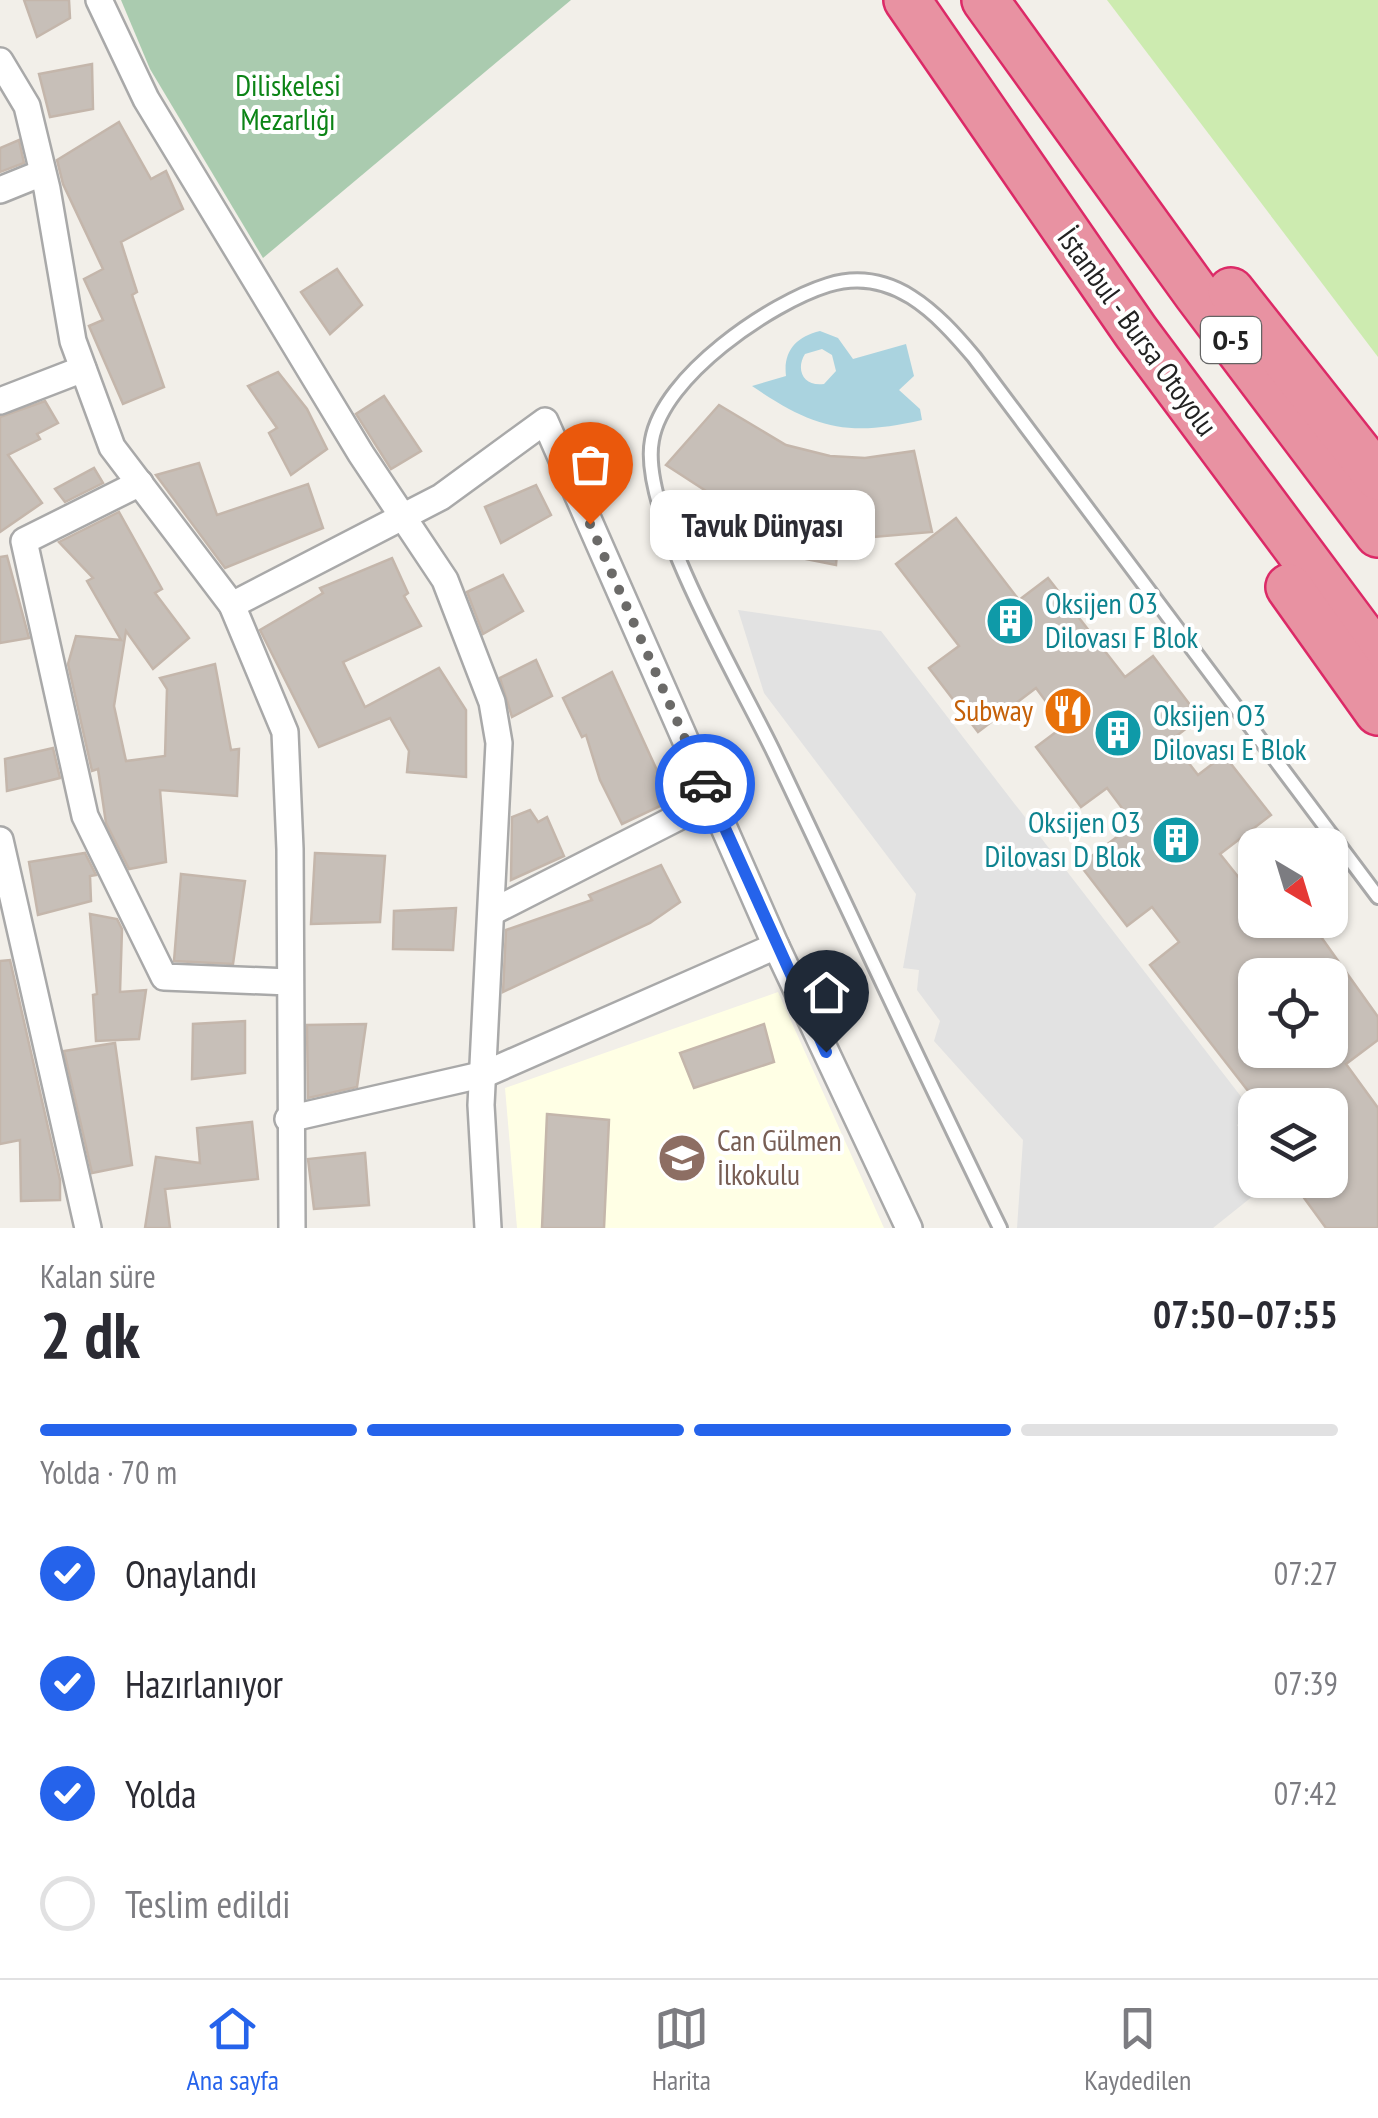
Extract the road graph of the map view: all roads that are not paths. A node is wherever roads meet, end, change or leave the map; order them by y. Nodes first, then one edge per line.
1 (100, 0) edge
2 (906, 0) edge
3 (985, 0) edge
4 (0, 61) edge
5 (1086, 143) junction
6 (42, 173) junction
7 (0, 190) edge
8 (1136, 332) junction
9 (83, 368) junction
10 (0, 402) edge
11 (1378, 477) edge
12 (140, 483) junction
13 (404, 516) junction
14 (1378, 534) edge
15 (232, 605) junction
16 (1378, 658) edge
17 (1378, 712) edge
18 (712, 800) junction
19 (0, 840) edge
20 (1378, 897) edge
21 (492, 912) junction
22 (776, 946) junction
23 (289, 982) junction
24 (485, 1074) junction
25 (288, 1119) junction
26 (88, 1228) edge
27 (292, 1228) edge
28 (488, 1228) edge
29 (909, 1228) edge
30 (1000, 1228) edge

1 - 13 street
2 - 8 highway, İstanbul - Bursa Otoyolu / O-5
3 - 5 highway, O-5
4 - 6 street
5 - 11 highway
5 - 14 highway, O-5
6 - 7 street
6 - 9 street
8 - 16 highway, İstanbul - Bursa Otoyolu / O-5
8 - 17 highway
9 - 10 street
9 - 12 street
12 - 15 street
12 - 23 street
13 - 15 street
13 - 18 street
13 - 21 street
15 - 23 street
18 - 21 street
18 - 22 street
19 - 26 street
20 - 30 lane
21 - 24 street
22 - 24 street
22 - 29 street
23 - 25 street
24 - 25 street
24 - 28 street
25 - 27 street

